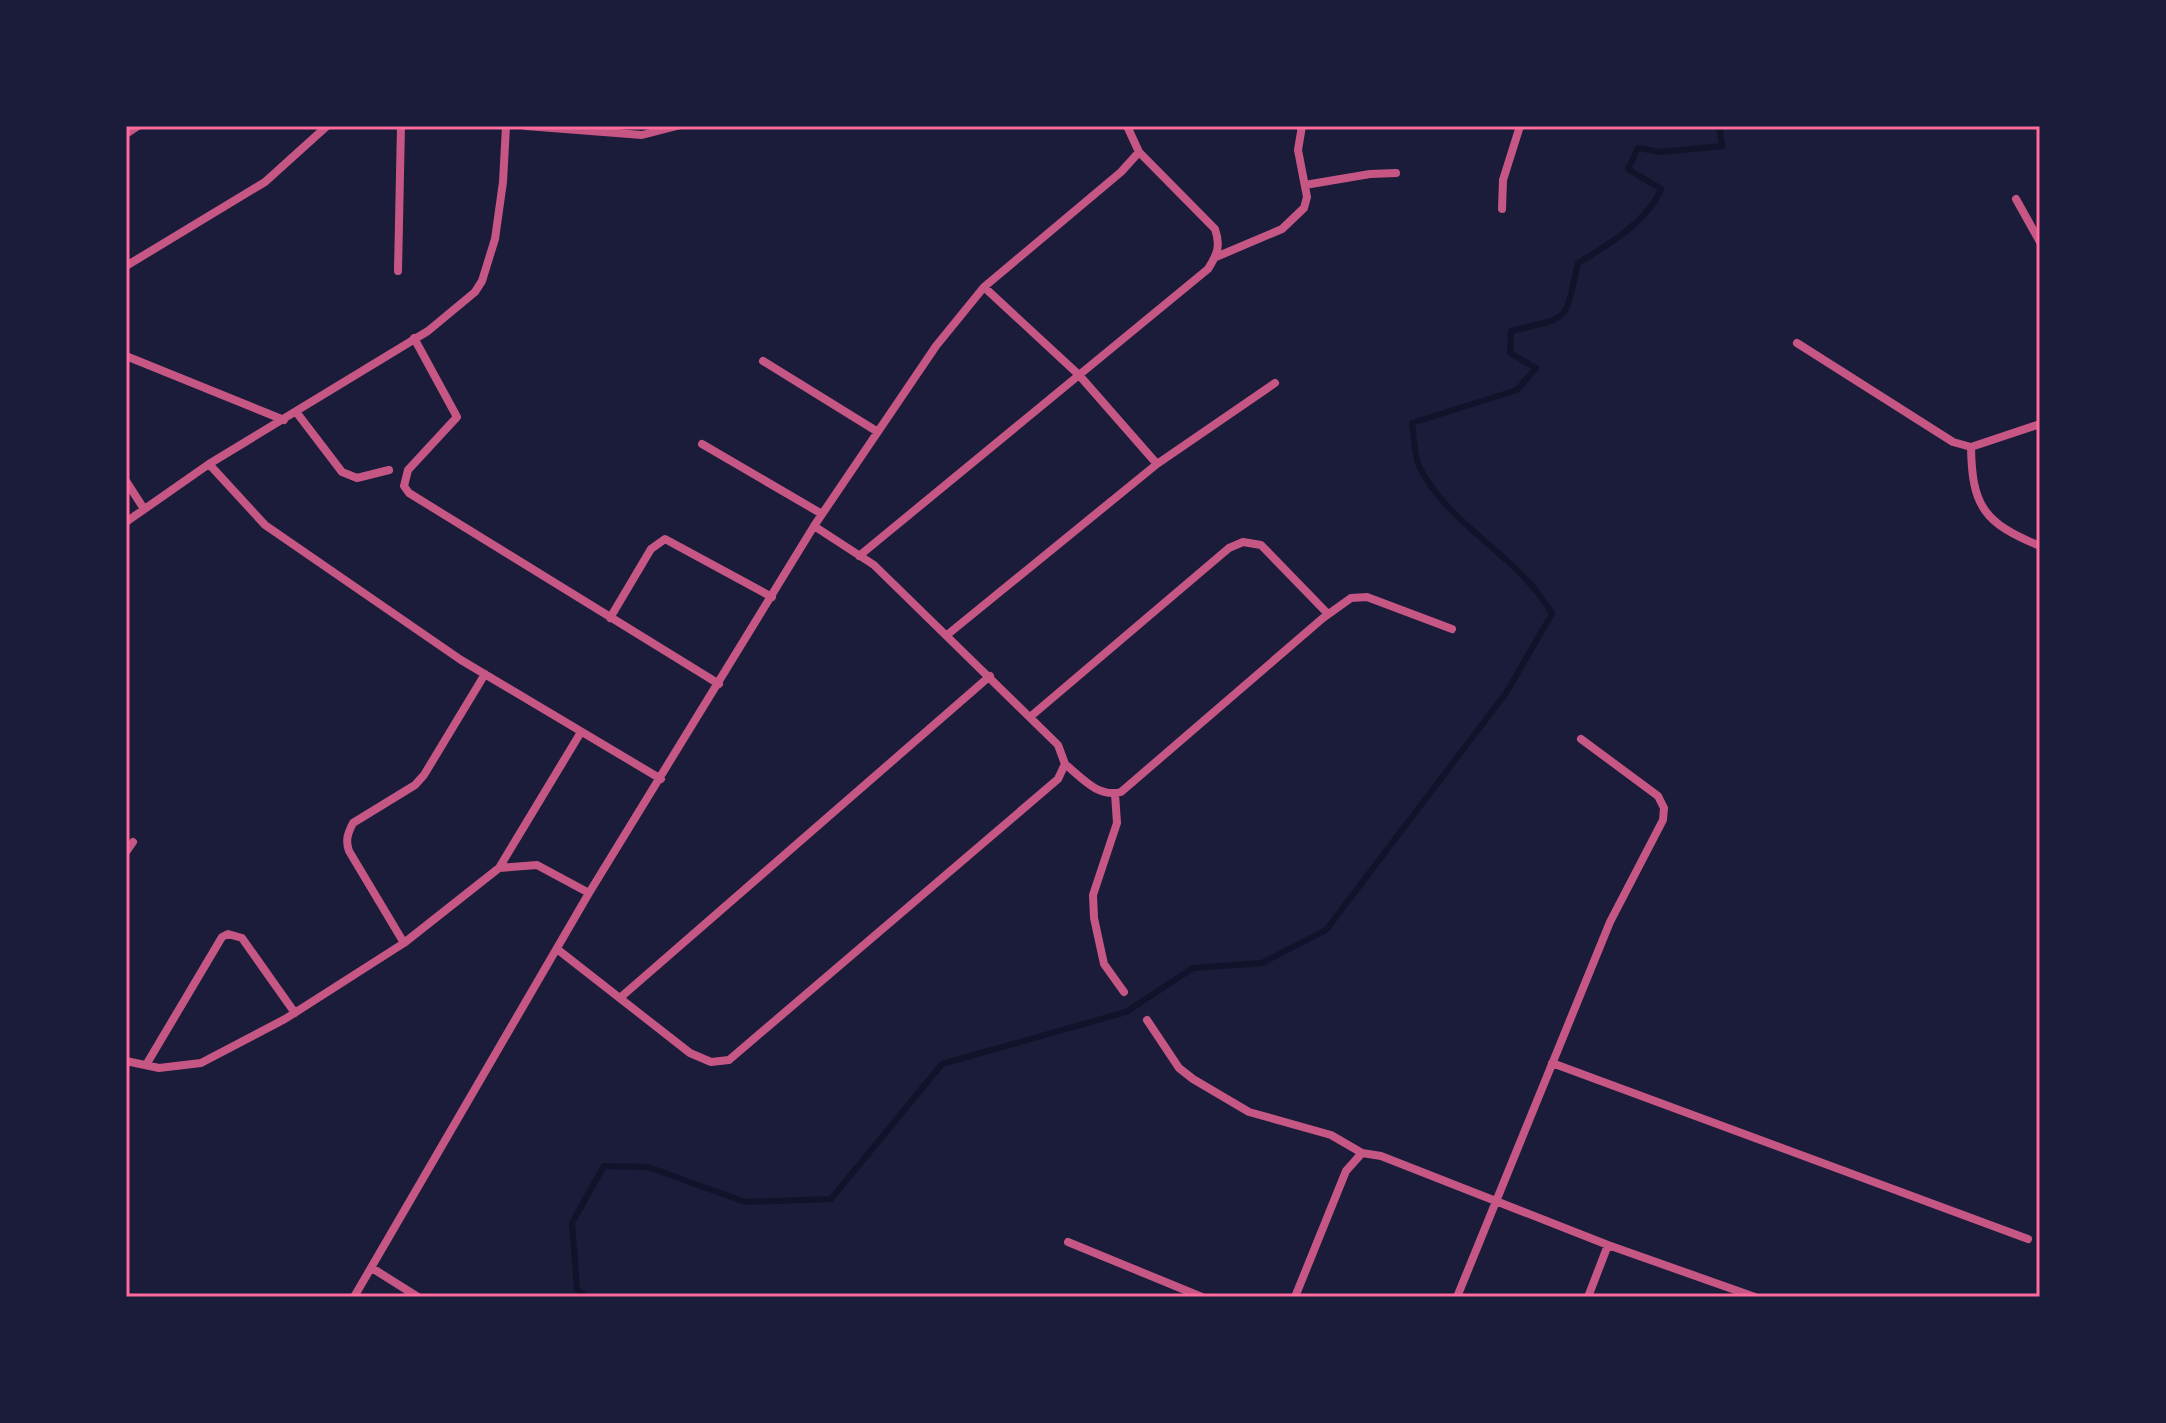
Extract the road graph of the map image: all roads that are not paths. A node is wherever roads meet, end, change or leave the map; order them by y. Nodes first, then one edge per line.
1 (138, 126) edge
2 (327, 126) edge
3 (401, 126) edge
4 (506, 126) edge
5 (526, 126) edge
6 (677, 126) edge
7 (1127, 126) edge
8 (1302, 126) edge
9 (1520, 126) edge
10 (126, 134) edge
11 (1139, 152) junction
12 (1396, 173) dead end
13 (1305, 185) junction
14 (2016, 199) dead end
15 (1502, 209) dead end
16 (2040, 242) edge
17 (1216, 257) junction
18 (126, 266) edge
19 (398, 271) dead end
20 (984, 287) junction
21 (414, 338) junction
22 (1797, 343) dead end
23 (126, 356) edge
24 (763, 361) dead end
25 (1079, 375) junction
26 (1275, 383) dead end
27 (297, 413) junction
28 (284, 420) junction
29 (2040, 424) edge
30 (878, 432) junction
31 (702, 444) dead end
32 (1971, 447) junction
33 (209, 464) junction
34 (1157, 464) junction
35 (389, 470) dead end
36 (126, 481) edge
37 (144, 509) junction
38 (822, 514) junction
39 (126, 522) edge
40 (814, 526) junction
41 (2040, 546) edge
42 (859, 556) junction
43 (772, 597) junction
44 (1328, 614) junction
45 (610, 618) junction
46 (1452, 629) dead end
47 (947, 635) junction
48 (485, 674) junction
49 (990, 676) junction
50 (719, 684) junction
51 (1030, 717) junction
52 (581, 732) junction
53 (1581, 739) dead end
54 (1065, 764) junction
55 (661, 779) junction
56 (1115, 794) junction
57 (133, 842) dead end
58 (126, 852) edge
59 (499, 868) junction
60 (589, 893) junction
61 (404, 943) junction
62 (557, 949) junction
63 (1124, 992) dead end
64 (621, 997) junction
65 (295, 1013) junction
66 (1147, 1020) dead end
67 (126, 1061) edge
68 (1552, 1063) junction
69 (146, 1065) junction
70 (1362, 1153) junction
71 (1497, 1201) junction
72 (2028, 1239) dead end
73 (1068, 1242) dead end
74 (1608, 1245) junction
75 (372, 1268) junction
76 (354, 1297) edge
77 (418, 1297) edge
78 (1202, 1297) edge
79 (1295, 1297) edge
80 (1457, 1297) edge
81 (1588, 1297) edge
82 (1755, 1297) edge

1 - 10 street
2 - 18 street
3 - 19 street
4 - 21 street
5 - 6 street
7 - 11 street
8 - 13 street
9 - 15 street
11 - 17 street
11 - 20 street
12 - 13 street
13 - 17 street
14 - 16 street
17 - 25 street
20 - 25 street
20 - 30 street
21 - 27 street
21 - 45 street
22 - 32 street
23 - 28 street
24 - 30 street
25 - 34 street
25 - 42 street
26 - 34 street
27 - 28 street
27 - 35 street
28 - 33 street
29 - 32 street
30 - 38 street
31 - 38 street
32 - 41 street
33 - 37 street
33 - 48 street
34 - 47 street
36 - 37 street
37 - 39 street
38 - 40 street
40 - 42 street
40 - 43 street
42 - 47 street
43 - 45 street
43 - 50 street
44 - 46 street
44 - 51 street
44 - 56 street
45 - 50 street
47 - 49 street
48 - 52 street
48 - 61 street
49 - 51 street
49 - 64 street
50 - 55 street
51 - 54 street
52 - 55 street
52 - 59 street
53 - 68 street
54 - 56 street
54 - 64 street
55 - 60 street
56 - 63 street
57 - 58 street
59 - 60 street
59 - 61 street
60 - 62 street
61 - 65 street
62 - 64 street
62 - 75 street
65 - 69 street
65 - 69 street
66 - 70 street
67 - 69 street
68 - 71 street
68 - 72 street
70 - 71 street
70 - 79 street
71 - 74 street
71 - 80 street
73 - 78 street
74 - 81 street
74 - 82 street
75 - 76 street
75 - 77 street

